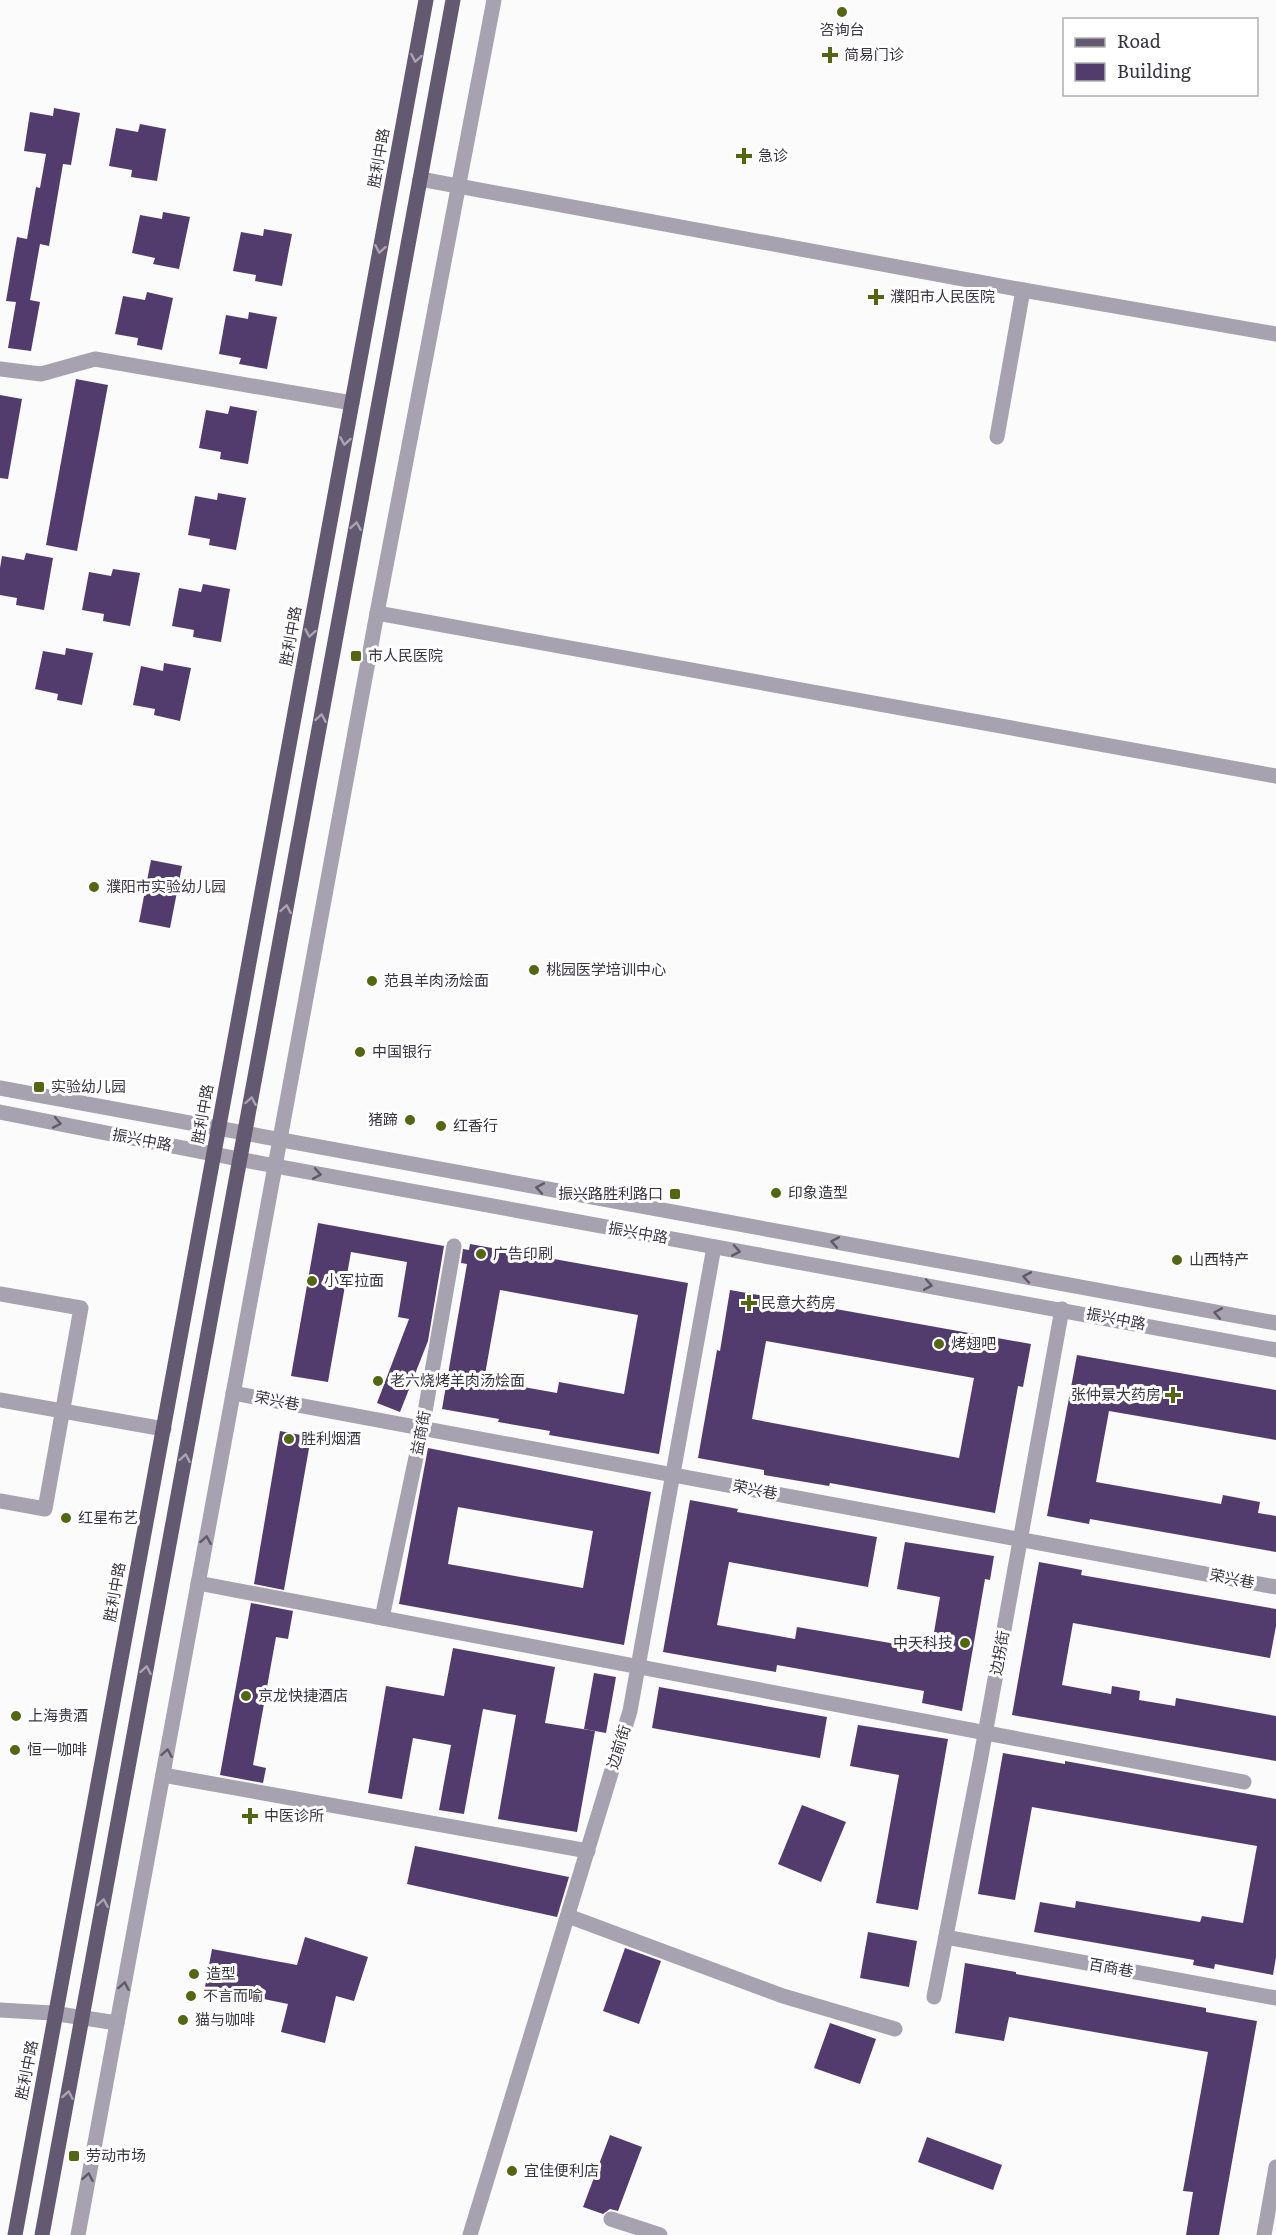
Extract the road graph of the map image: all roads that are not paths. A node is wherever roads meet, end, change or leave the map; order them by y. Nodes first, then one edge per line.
1 (426, 0) edge
2 (453, 0) edge
3 (494, 0) edge
4 (420, 179) junction
5 (459, 186) junction
6 (1023, 290) junction
7 (1276, 334) edge
8 (0, 369) edge
9 (352, 403) junction
10 (997, 437) dead end
11 (377, 613) junction
12 (1276, 776) edge
13 (0, 1088) edge
14 (0, 1112) edge
15 (219, 1128) junction
16 (245, 1133) junction
17 (280, 1140) junction
18 (214, 1154) junction
19 (239, 1159) junction
20 (275, 1166) junction
21 (454, 1246) dead end
22 (714, 1247) junction
23 (0, 1294) edge
24 (1062, 1309) junction
25 (1276, 1323) edge
26 (1276, 1350) edge
27 (233, 1393) junction
28 (0, 1400) edge
29 (61, 1411) junction
30 (164, 1429) junction
31 (422, 1429) junction
32 (672, 1475) junction
33 (0, 1501) edge
34 (1020, 1540) junction
35 (198, 1582) junction
36 (1276, 1587) edge
37 (382, 1618) junction
38 (638, 1666) junction
39 (985, 1733) junction
40 (163, 1775) junction
41 (1244, 1782) dead end
42 (588, 1851) junction
43 (568, 1916) junction
44 (946, 1937) junction
45 (934, 1997) dead end
46 (1276, 1998) edge
47 (0, 2010) edge
48 (56, 2014) junction
49 (82, 2018) junction
50 (117, 2023) junction
51 (895, 2029) dead end
52 (1276, 2167) edge
53 (611, 2219) dead end
54 (15, 2235) edge
55 (42, 2235) edge
56 (78, 2235) edge
57 (470, 2235) edge
58 (660, 2235) edge
59 (1264, 2235) edge

1 -> 9 main road, 胜利中路
2 - 4 main road
3 - 5 street
4 - 5 street
16 -> 4 main road
5 - 6 street
5 - 11 street
6 - 7 street
6 - 10 street
8 - 9 street
9 -> 15 main road, 胜利中路
11 - 12 street
11 - 17 street
13 - 15 street, 振兴中路
14 -> 18 street, 振兴中路
15 - 16 street, 振兴中路
15 - 18 main road, 胜利中路
16 - 17 street, 振兴中路
16 - 19 main road
17 - 20 street
25 -> 17 street, 振兴中路
18 - 19 street, 振兴中路
18 - 30 main road, 胜利中路
19 - 20 street, 振兴中路
49 -> 19 main road
20 -> 22 street, 振兴中路
20 - 27 street
21 - 31 street, 益商街
22 -> 24 street, 振兴中路
22 - 32 street, 边前街
23 - 29 street
24 - 26 street, 振兴中路
24 - 34 street, 边拐街
27 - 31 street, 荣兴巷
35 -> 27 street
28 - 29 street
29 - 30 street
29 - 33 street
30 - 48 main road, 胜利中路
31 - 32 street, 荣兴巷
31 - 37 street, 益商街
32 - 34 street, 荣兴巷
32 - 38 street, 边前街
34 - 36 street, 荣兴巷
34 - 39 street, 边拐街
35 - 37 street
40 -> 35 street
37 - 38 street
38 - 39 street
38 - 42 street, 边前街
39 - 41 street
39 - 44 street, 边拐街
40 - 42 street
50 -> 40 street
42 - 43 street, 边前街
43 - 51 street
43 - 57 street, 边前街
44 - 45 street, 边拐街
44 - 46 street, 百商巷
47 - 48 street
48 - 49 street
48 - 54 main road, 胜利中路
49 - 50 street
55 -> 49 main road
56 -> 50 street
52 - 59 street
53 - 58 street

